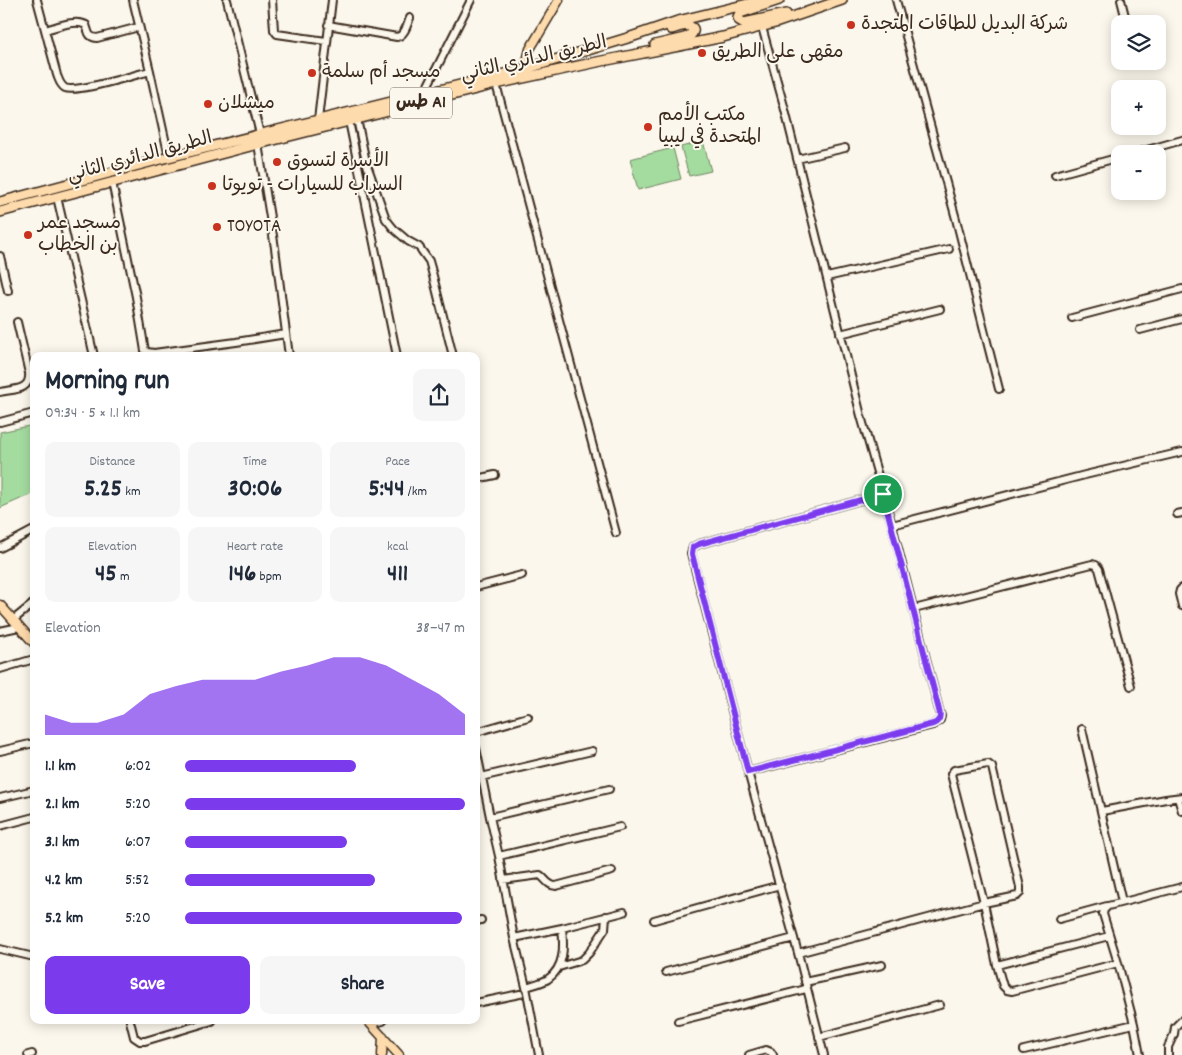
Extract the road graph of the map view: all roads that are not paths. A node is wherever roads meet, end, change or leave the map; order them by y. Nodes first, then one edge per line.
1 (37, 0) edge
2 (133, 0) edge
3 (227, 0) edge
4 (272, 0) edge
5 (332, 0) edge
6 (470, 0) edge
7 (559, 0) edge
8 (764, 0) edge
9 (779, 0) edge
10 (832, 0) edge
11 (842, 0) edge
12 (896, 0) edge
13 (1121, 0) edge
14 (1125, 15) edge
15 (410, 18) dead end
16 (328, 25) junction
17 (762, 26) junction
18 (139, 27) junction
19 (45, 30) junction
20 (631, 37) junction
21 (326, 41) junction
22 (597, 62) junction
23 (525, 69) junction
24 (150, 71) junction
25 (496, 84) junction
26 (424, 94) junction
27 (318, 120) junction
28 (353, 120) junction
29 (260, 134) junction
30 (1182, 140) edge
31 (258, 144) junction
32 (1164, 145) edge
33 (845, 148) dead end
34 (169, 157) junction
35 (797, 159) junction
36 (1111, 159) edge
37 (1055, 175) dead end
38 (112, 182) junction
39 (57, 197) junction
40 (0, 202) edge
41 (0, 212) edge
42 (949, 249) dead end
43 (0, 256) edge
44 (827, 277) junction
45 (1182, 289) edge
46 (8, 291) dead end
47 (940, 309) dead end
48 (1072, 318) dead end
49 (1182, 319) edge
50 (17, 322) dead end
51 (1140, 330) dead end
52 (286, 334) junction
53 (840, 334) junction
54 (93, 352) edge
55 (150, 352) edge
56 (161, 352) edge
57 (288, 352) edge
58 (396, 352) edge
59 (452, 352) edge
60 (999, 389) dead end
61 (0, 392) edge
62 (30, 414) edge
63 (0, 422) edge
64 (1182, 452) edge
65 (495, 475) dead end
66 (480, 478) edge
67 (883, 494) junction
68 (892, 525) junction
69 (30, 532) edge
70 (616, 533) dead end
71 (0, 548) edge
72 (522, 575) dead end
73 (480, 586) edge
74 (1182, 588) edge
75 (0, 605) edge
76 (30, 606) edge
77 (1182, 606) edge
78 (914, 610) junction
79 (13, 620) junction
80 (19, 626) junction
81 (0, 631) edge
82 (30, 638) edge
83 (30, 661) edge
84 (0, 669) edge
85 (1131, 686) dead end
86 (528, 717) dead end
87 (1082, 729) dead end
88 (480, 731) edge
89 (30, 744) edge
90 (0, 751) edge
91 (592, 751) dead end
92 (480, 771) edge
93 (748, 772) junction
94 (481, 777) junction
95 (610, 789) dead end
96 (30, 791) edge
97 (0, 798) edge
98 (1180, 798) edge
99 (1102, 811) junction
100 (1182, 811) edge
101 (490, 817) junction
102 (30, 818) edge
103 (0, 826) edge
104 (620, 827) dead end
105 (499, 856) junction
106 (612, 871) dead end
107 (503, 880) junction
108 (780, 886) junction
109 (1182, 887) edge
110 (1122, 902) junction
111 (984, 903) junction
112 (1108, 906) junction
113 (624, 912) dead end
114 (606, 916) junction
115 (1059, 919) dead end
116 (654, 920) dead end
117 (562, 928) junction
118 (1109, 936) junction
119 (514, 938) junction
120 (794, 938) junction
121 (1, 947) edge
122 (798, 953) junction
123 (30, 956) edge
124 (1118, 964) junction
125 (997, 965) junction
126 (882, 966) dead end
127 (559, 967) junction
128 (666, 972) dead end
129 (806, 986) junction
130 (526, 987) junction
131 (520, 994) dead end
132 (480, 1002) edge
133 (940, 1005) dead end
134 (1182, 1020) edge
135 (678, 1021) dead end
136 (131, 1024) edge
137 (202, 1024) edge
138 (374, 1024) edge
139 (1134, 1024) junction
140 (383, 1037) junction
141 (819, 1037) junction
142 (1024, 1050) dead end
143 (382, 1055) edge
144 (399, 1055) edge
145 (539, 1055) edge
146 (748, 1055) edge
147 (773, 1055) edge
148 (824, 1055) edge
149 (1140, 1055) edge
150 (1168, 1055) edge

1 - 19 street
2 - 18 street
3 - 29 street
4 - 21 street
5 - 16 street
6 - 26 street
7 - 23 main road
8 - 20 highway, الطريق الدائري الثاني / طس A1
9 - 10 highway
11 - 17 highway, الطريق الدائري الثاني / طس A1
12 - 60 street
13 - 14 street
15 - 16 street
16 - 21 street
17 - 22 highway, الطريق الدائري الثاني / طس A1
17 - 35 street
18 - 19 street
18 - 24 street
19 - 24 street
20 - 22 highway
20 - 23 highway, الطريق الدائري الثاني / طس A1
21 - 27 street
22 - 25 highway, الطريق الدائري الثاني / طس A1
23 - 26 highway, الطريق الدائري الثاني / طس A1
24 - 34 street
25 - 28 highway, الطريق الدائري الثاني / طس A1
25 - 70 street
26 - 27 highway, الطريق الدائري الثاني / طس A1
27 - 29 highway, الطريق الدائري الثاني / طس A1
28 - 31 highway, الطريق الدائري الثاني / طس A1
28 - 58 street
28 - 59 street
29 - 34 highway, الطريق الدائري الثاني / طس A1
30 - 32 street
31 - 38 highway, الطريق الدائري الثاني / طس A1
31 - 52 street
33 - 35 street
34 - 40 highway, الطريق الدائري الثاني / طس A1
35 - 44 street
36 - 37 street
38 - 39 highway, الطريق الدائري الثاني / طس A1
38 - 55 street
39 - 41 highway, الطريق الدائري الثاني / طس A1
39 - 54 street
42 - 44 street
43 - 46 street
44 - 53 street
45 - 48 street
47 - 53 street
49 - 51 street
50 - 61 street
52 - 56 street
52 - 57 street
53 - 67 street
62 - 63 street
64 - 68 street
65 - 66 street
67 - 68 street
67 - 93 street
68 - 78 street
69 - 71 street
72 - 73 street
74 - 77 street
75 - 79 main road
76 - 79 street
78 - 85 street
78 - 93 street
79 - 80 main road
80 - 81 street
80 - 82 main road
83 - 84 street
86 - 88 street
87 - 99 street
89 - 90 street
91 - 94 street
92 - 94 street
93 - 108 street
94 - 101 street
95 - 101 street
96 - 97 street
98 - 99 street
98 - 100 street
99 - 110 street
101 - 105 street
102 - 103 street
104 - 105 street
105 - 107 street
106 - 107 street
107 - 119 street
108 - 116 street
108 - 120 street
109 - 110 street
110 - 112 street
111 - 111 street
111 - 122 street
111 - 125 street
112 - 115 street
112 - 118 street
113 - 114 street
114 - 117 street
114 - 127 street
117 - 119 street
117 - 127 street
118 - 124 street
118 - 125 street
119 - 130 street
120 - 122 street
120 - 128 street
121 - 123 street
122 - 129 street
124 - 125 street
124 - 139 street
126 - 129 street
127 - 130 street
129 - 135 street
129 - 141 street
130 - 145 street
131 - 132 street
133 - 141 street
134 - 150 street
136 - 137 street
138 - 140 main road
139 - 142 street
139 - 149 street
140 - 143 main road
140 - 144 main road
141 - 148 street
146 - 147 street

